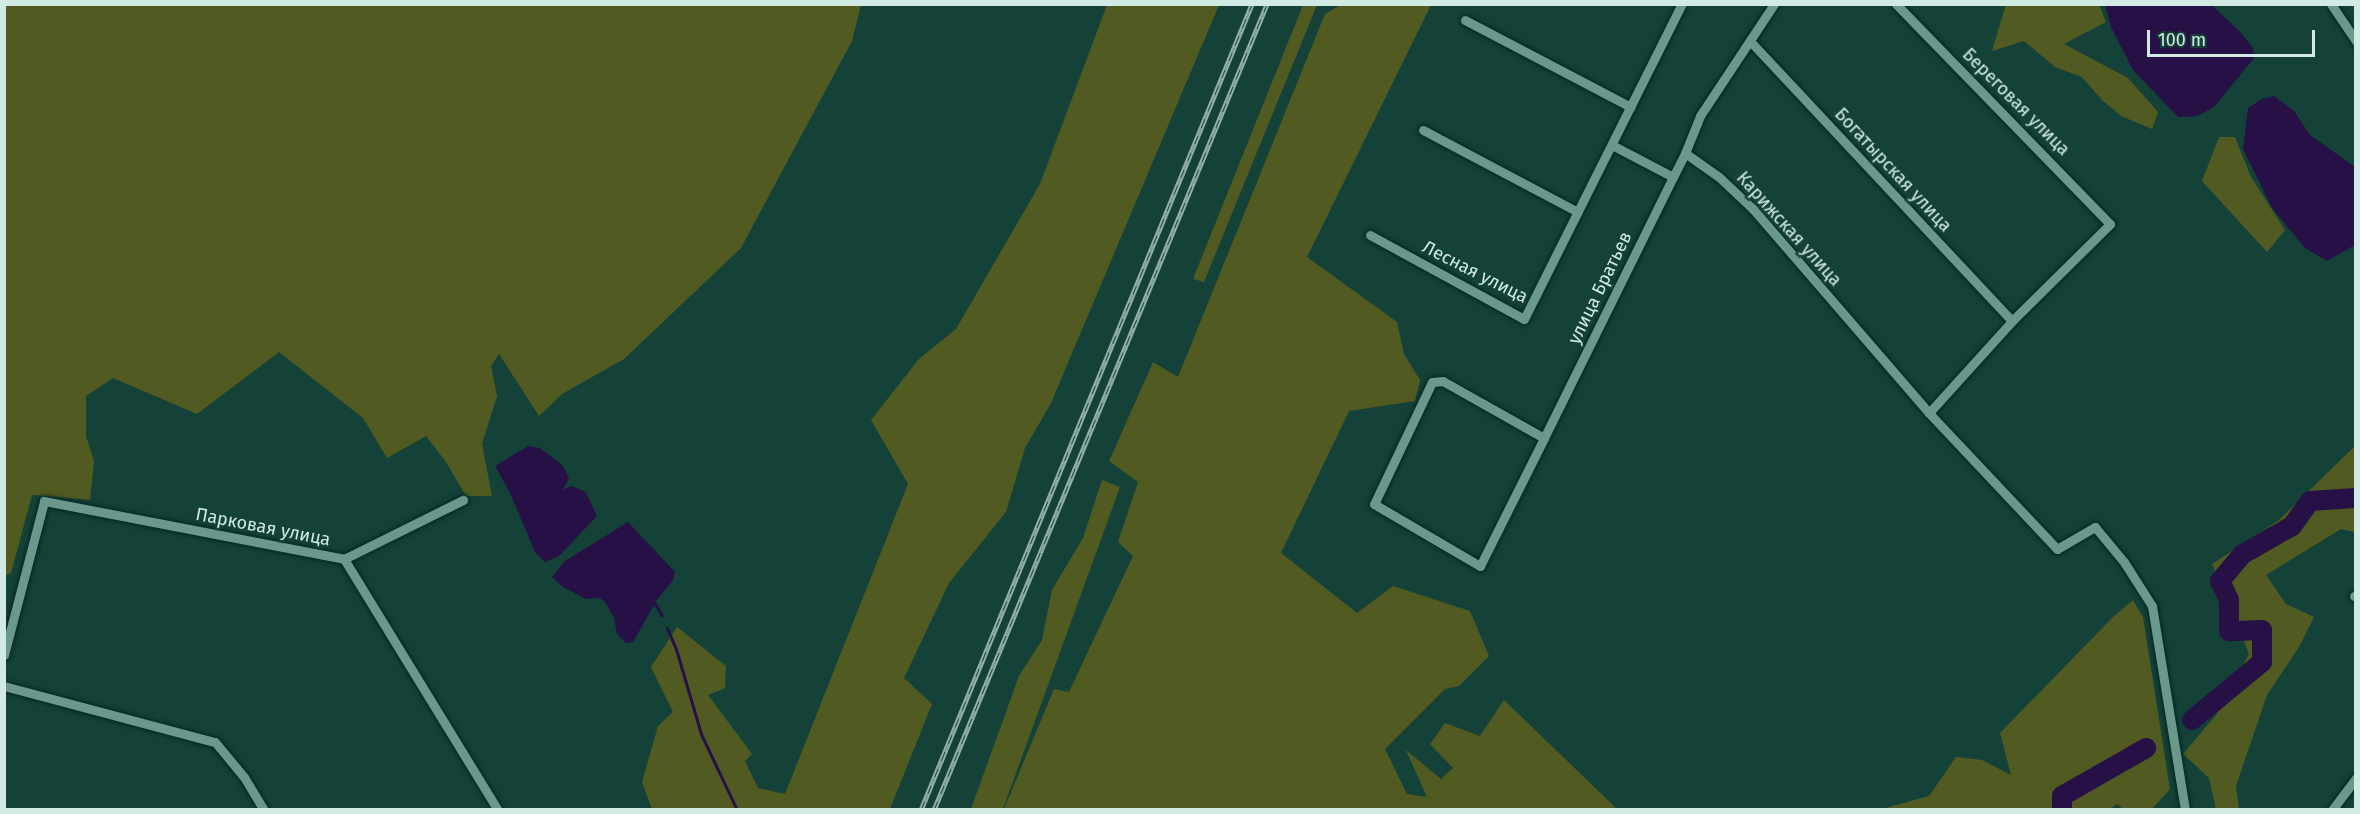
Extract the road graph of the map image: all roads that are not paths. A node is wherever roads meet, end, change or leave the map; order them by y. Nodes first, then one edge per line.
1 (1682, 4) edge
2 (1774, 4) edge
3 (1896, 4) edge
4 (2331, 4) edge
5 (1466, 20) dead end
6 (1750, 41) junction
7 (2355, 42) edge
8 (1630, 107) junction
9 (1423, 130) dead end
10 (1612, 145) junction
11 (1685, 153) junction
12 (1673, 177) junction
13 (1578, 212) junction
14 (1370, 235) dead end
15 (2012, 321) junction
16 (1929, 413) junction
17 (1544, 438) junction
18 (463, 500) dead end
19 (344, 559) junction
20 (4, 655) edge
21 (4, 686) edge
22 (2355, 778) edge
23 (264, 810) edge
24 (498, 810) edge
25 (2185, 810) edge
26 (2332, 810) edge

1 - 8 street, Лесная улица
2 - 6 street
3 - 15 street, Береговая улица
4 - 7 street
5 - 8 street
6 - 11 street
6 - 15 street, Богатырская улица
8 - 10 street, Лесная улица
9 - 13 street
10 - 12 street
10 - 13 street, Лесная улица
11 - 12 street, улица Братьев
11 - 16 street, Карижская улица
12 - 17 street, улица Братьев
13 - 14 street, Лесная улица
15 - 16 street
16 - 25 street, Карижская улица
17 - 17 street, улица Братьев
18 - 19 street
19 - 20 street, Парковая улица
19 - 24 street, Парковая улица
21 - 23 street
22 - 26 street

